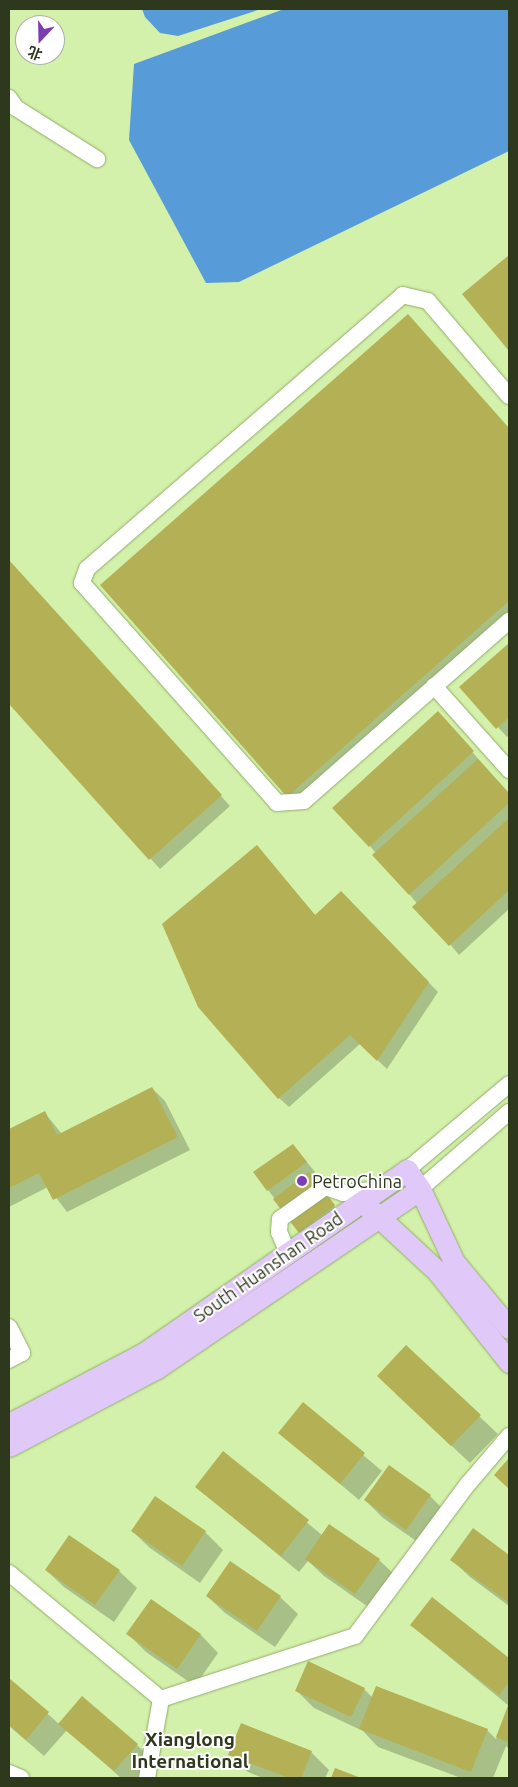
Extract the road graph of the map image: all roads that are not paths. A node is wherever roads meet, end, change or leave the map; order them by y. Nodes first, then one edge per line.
1 (9, 98) edge
2 (97, 158) dead end
3 (509, 396) edge
4 (509, 621) edge
5 (434, 686) junction
6 (509, 770) edge
7 (509, 1084) edge
8 (509, 1112) edge
9 (406, 1170) junction
10 (380, 1189) junction
11 (420, 1189) junction
12 (363, 1201) junction
13 (378, 1218) junction
14 (288, 1253) junction
15 (9, 1327) edge
16 (509, 1328) edge
17 (9, 1360) edge
18 (509, 1362) edge
19 (9, 1424) edge
20 (509, 1436) edge
21 (9, 1446) edge
22 (9, 1573) edge
23 (161, 1699) junction
24 (9, 1773) edge
25 (21, 1778) edge
26 (147, 1778) edge

1 - 2 street
3 - 5 street
4 - 5 street
5 - 6 street
7 - 9 street, South Huanshan Road
8 - 11 street, South Huanshan Road
9 - 10 main road, South Huanshan Road
9 - 11 main road
10 - 12 main road, South Huanshan Road
10 - 14 street
11 - 13 main road, South Huanshan Road
11 - 16 main road
12 - 13 main road
12 - 14 main road, South Huanshan Road
13 - 18 main road
13 - 21 main road, South Huanshan Road
14 - 19 main road, South Huanshan Road
15 - 17 street
20 - 23 street
22 - 23 street
23 - 26 street
24 - 25 street

